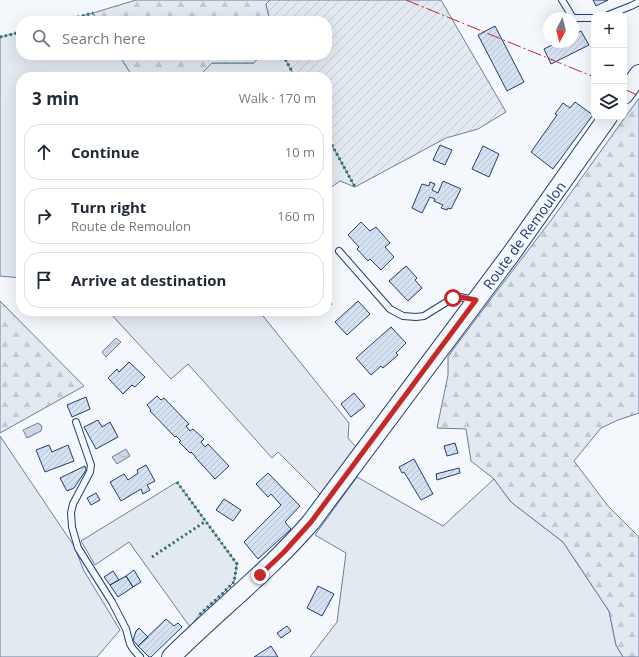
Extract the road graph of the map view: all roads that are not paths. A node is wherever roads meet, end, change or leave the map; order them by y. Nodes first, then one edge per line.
1 (562, 0) edge
2 (639, 2) edge
3 (569, 12) edge
4 (616, 12) edge
5 (579, 18) edge
6 (591, 18) edge
7 (639, 74) edge
8 (627, 91) edge
9 (606, 120) edge
10 (339, 251) dead end
11 (476, 300) junction
12 (76, 422) dead end
13 (140, 657) edge
14 (171, 657) edge

1 - 3 lane
2 - 4 lane
5 - 6 lane
7 - 8 main road
9 - 11 main road, Route de Remoulon
10 - 11 lane
11 - 14 main road, Route de Remoulon
12 - 13 lane

